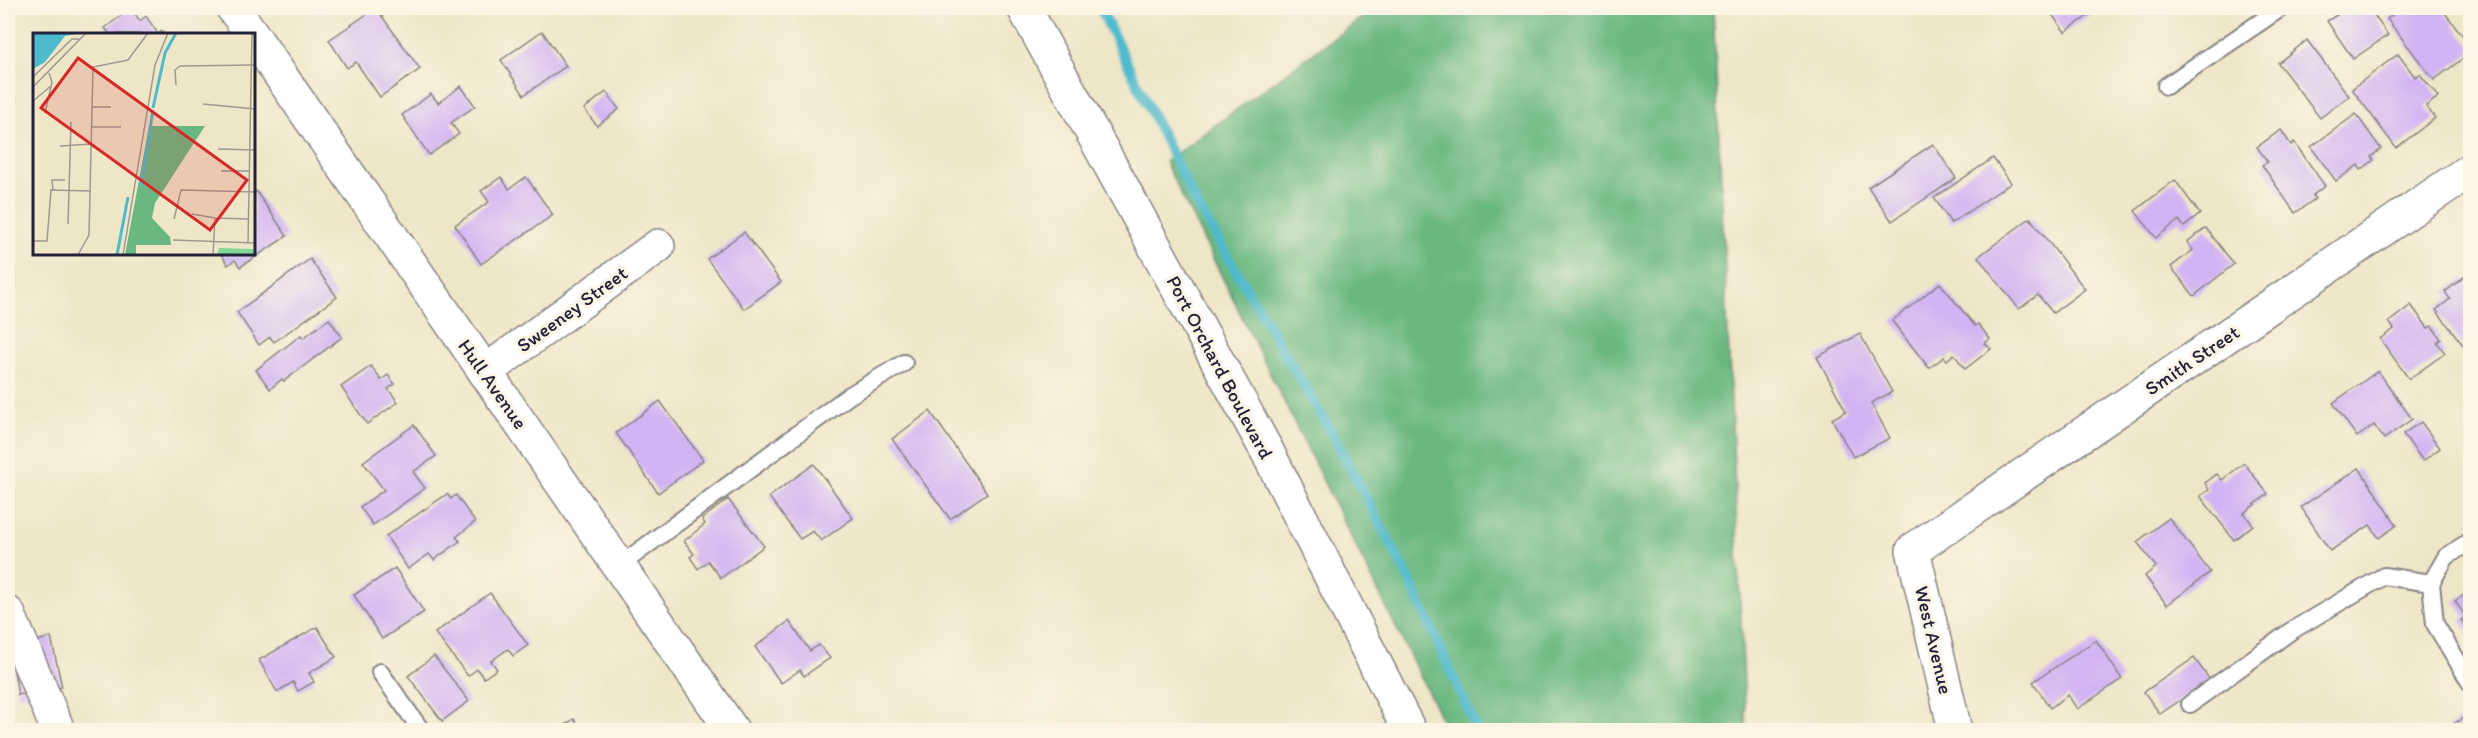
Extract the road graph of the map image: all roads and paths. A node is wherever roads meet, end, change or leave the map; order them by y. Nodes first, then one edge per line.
1 (233, 8) edge
2 (1024, 8) edge
3 (2281, 8) edge
4 (251, 33) edge
5 (255, 39) edge
6 (2166, 86) dead end
7 (2470, 170) edge
8 (658, 246) dead end
9 (904, 363) dead end
10 (484, 372) junction
11 (2470, 541) edge
12 (1913, 550) joint
13 (619, 566) junction
14 (2431, 583) junction
15 (8, 613) edge
16 (380, 672) dead end
17 (2470, 682) edge
18 (2190, 704) dead end
19 (58, 730) edge
20 (421, 730) edge
21 (732, 730) edge
22 (1409, 730) edge
23 (1954, 730) edge

1 - 4 street, Hull Avenue
2 - 22 street, Port Orchard Boulevard
3 - 6 lane
5 - 10 street, Hull Avenue
7 - 12 street, Smith Street
8 - 10 street, Sweeney Street
9 - 13 lane
10 - 13 street, Hull Avenue
11 - 14 lane
12 - 23 street, West Avenue
13 - 21 street, Hull Avenue
14 - 17 lane
14 - 18 lane
15 - 19 street
16 - 20 lane

